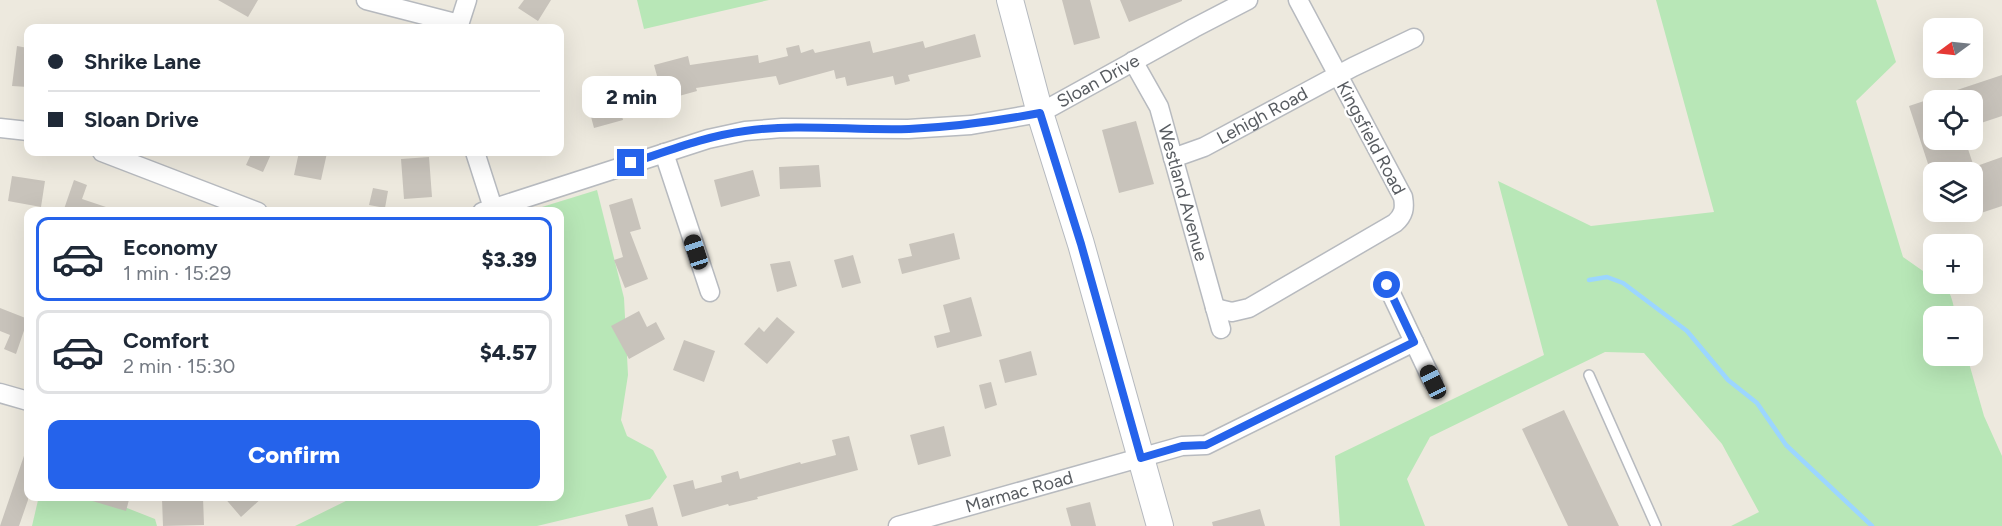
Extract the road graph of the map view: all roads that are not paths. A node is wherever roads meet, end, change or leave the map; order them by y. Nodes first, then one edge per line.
1 (366, 0) edge
2 (467, 0) edge
3 (1010, 0) edge
4 (1248, 0) edge
5 (1298, 0) edge
6 (451, 24) edge
7 (459, 24) edge
8 (1414, 38) dead end
9 (1133, 62) junction
10 (1338, 75) junction
11 (1040, 113) junction
12 (0, 128) edge
13 (24, 131) edge
14 (664, 153) junction
15 (112, 156) edge
16 (476, 156) edge
17 (1173, 158) junction
18 (245, 207) edge
19 (487, 207) edge
20 (497, 207) edge
21 (1387, 285) dead end
22 (710, 292) dead end
23 (1215, 308) junction
24 (1221, 329) dead end
25 (1414, 342) junction
26 (1589, 375) dead end
27 (1433, 382) dead end
28 (1, 397) edge
29 (24, 400) edge
30 (1141, 458) junction
31 (898, 526) edge
32 (1160, 526) edge
33 (1656, 526) edge

1 - 6 street
2 - 7 street
3 - 11 street
4 - 9 street, Sloan Drive
5 - 10 street, Kingsfield Road
8 - 10 street, Lehigh Road
9 - 11 street, Sloan Drive
9 - 17 street, Westland Avenue
10 - 17 street, Lehigh Road
10 - 23 street, Kingsfield Road
11 - 14 street, Sloan Drive
11 - 30 street
12 - 13 street
14 - 20 street, Sloan Drive
14 - 22 street
15 - 18 street
16 - 19 street
17 - 23 street, Westland Avenue
21 - 25 street
23 - 24 street, Westland Avenue
25 - 27 street
25 - 30 street, Marmac Road
26 - 33 lane
28 - 29 street
30 - 31 street, Marmac Road
30 - 32 street

